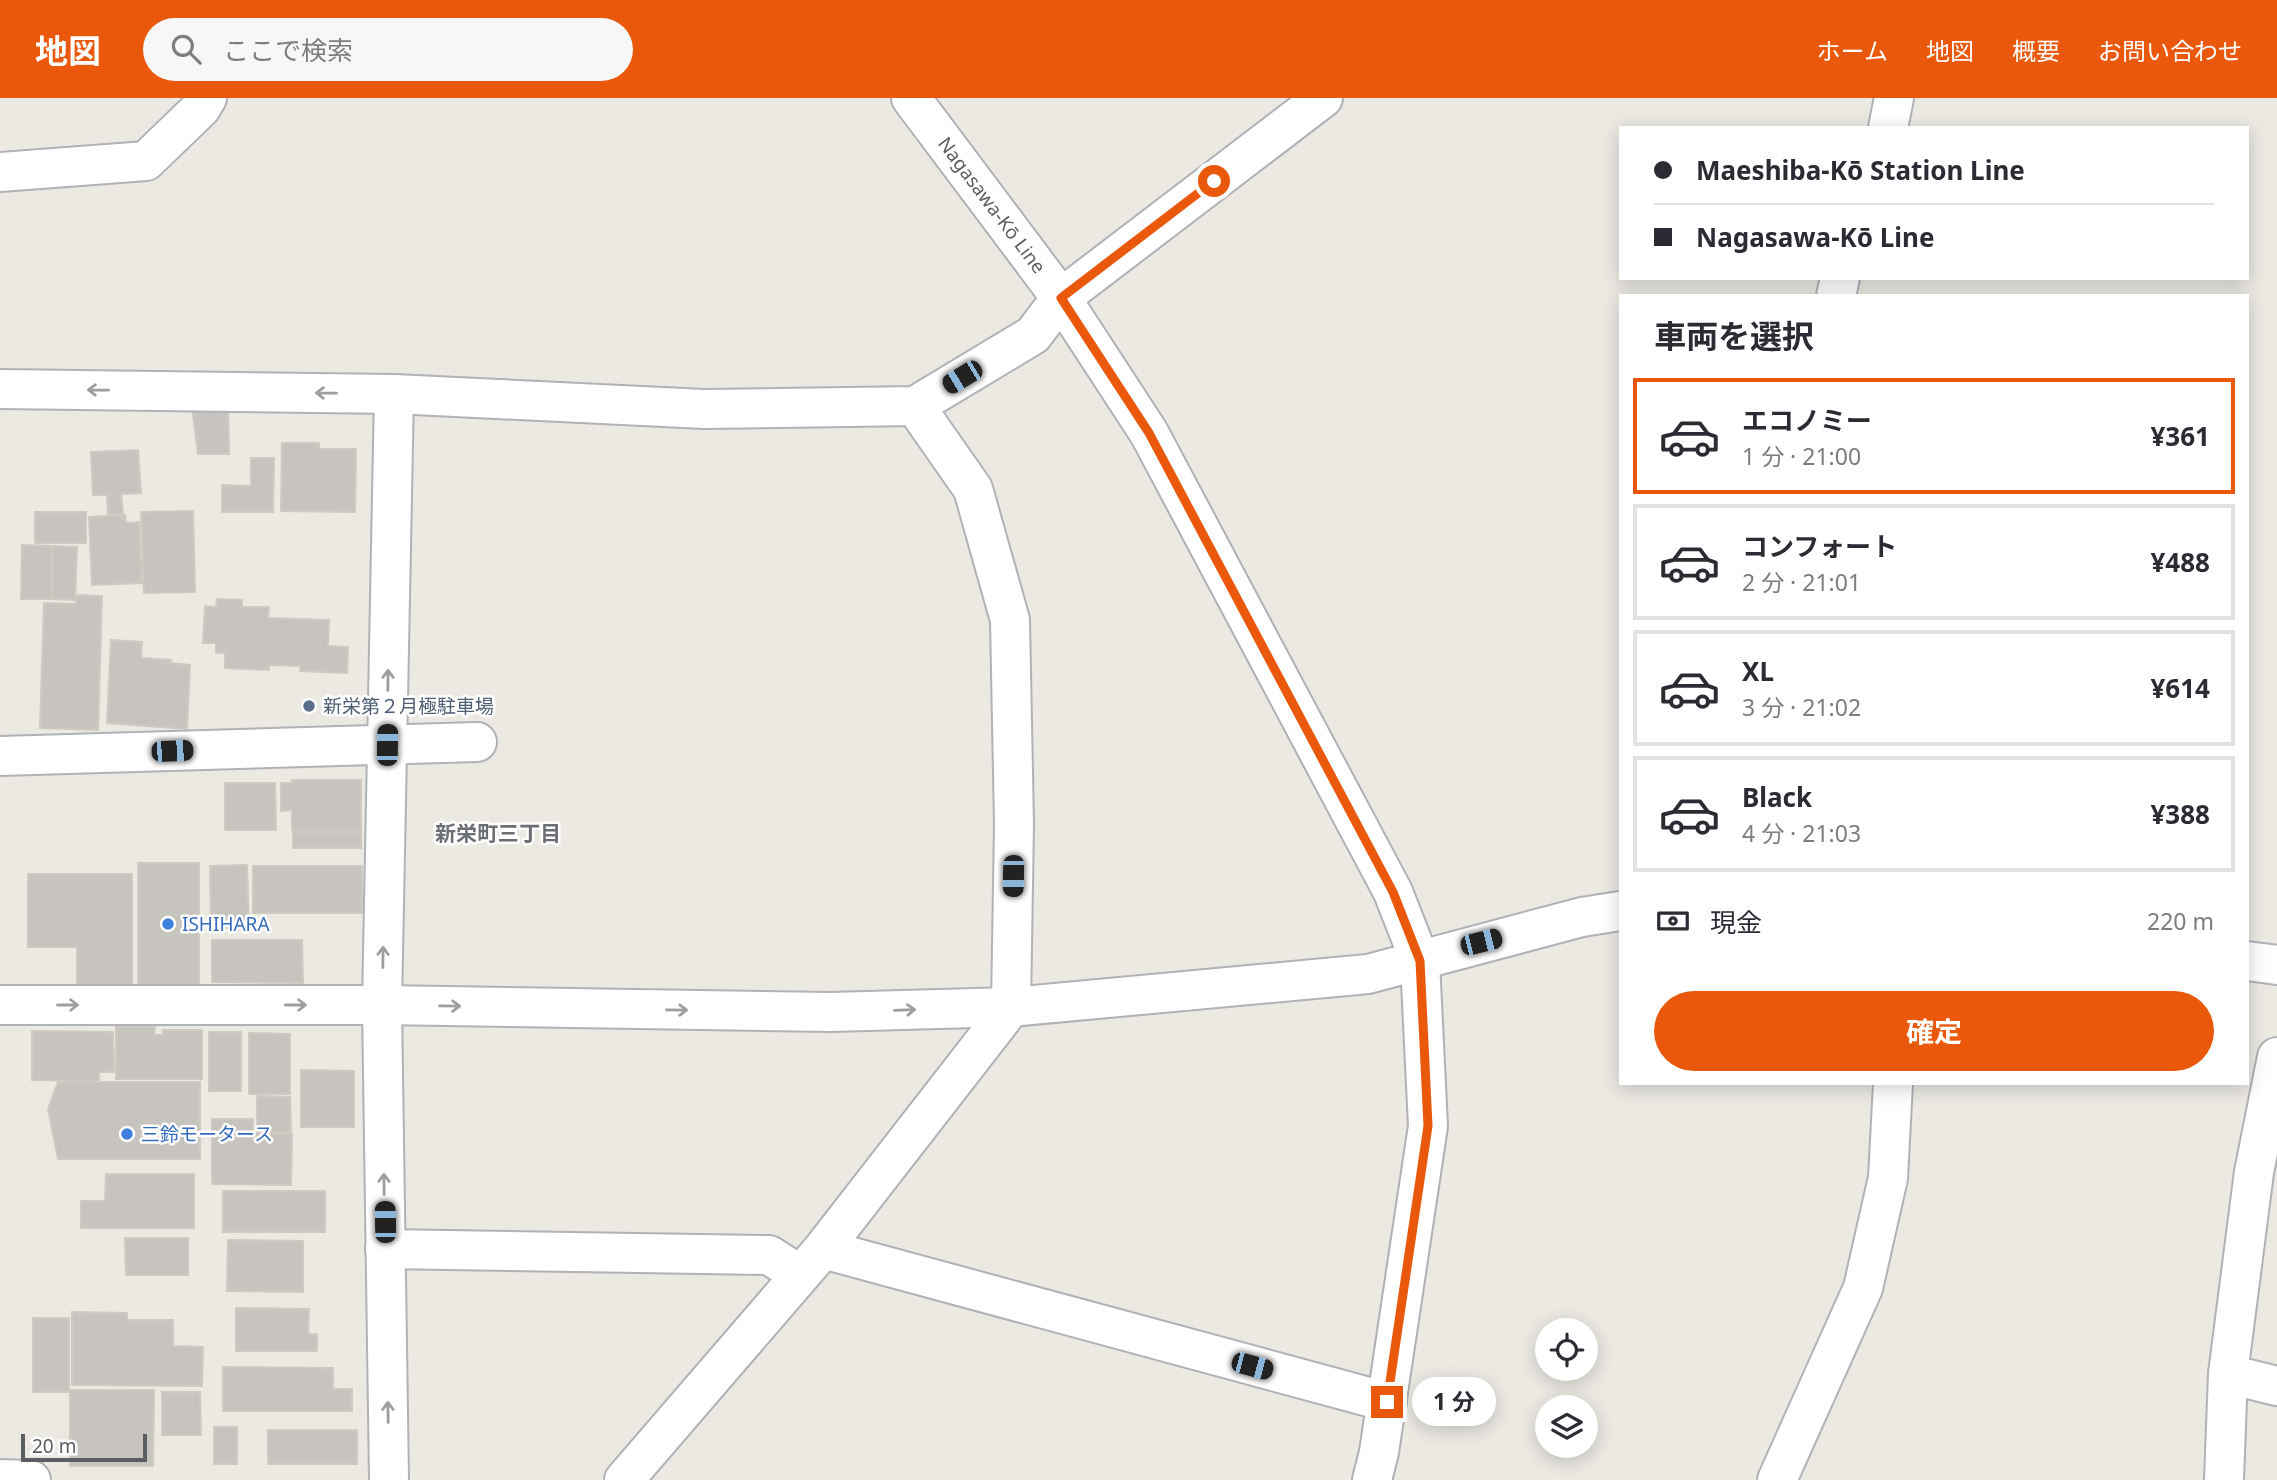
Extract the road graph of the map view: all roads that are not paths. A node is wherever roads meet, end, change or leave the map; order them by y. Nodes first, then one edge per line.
1 (207, 98) edge
2 (911, 98) edge
3 (1323, 98) edge
4 (1895, 98) edge
5 (1888, 126) edge
6 (0, 172) edge
7 (1061, 298) junction
8 (0, 389) edge
9 (394, 394) junction
10 (915, 406) junction
11 (477, 742) dead end
12 (387, 745) junction
13 (0, 756) edge
14 (1619, 911) edge
15 (1420, 961) junction
16 (2249, 961) edge
17 (2277, 965) edge
18 (0, 1004) edge
19 (382, 1005) junction
20 (1011, 1007) junction
21 (2277, 1057) edge
22 (1893, 1085) edge
23 (2265, 1176) edge
24 (385, 1248) junction
25 (812, 1262) junction
26 (2228, 1374) junction
27 (2277, 1386) edge
28 (1387, 1402) junction
29 (0, 1479) edge
30 (31, 1480) edge
31 (389, 1480) edge
32 (624, 1480) edge
33 (1373, 1480) edge
34 (1777, 1480) edge
35 (2224, 1480) edge

1 - 6 street
2 - 7 street, Nagasawa-Kō Line
3 - 7 street
4 - 5 street
7 - 10 street
7 - 15 street, Nagasawa-Kō Line
9 -> 8 street
9 - 10 street
12 -> 9 street
10 - 20 street
11 - 12 street
12 - 13 street
19 -> 12 street
14 - 15 street
15 - 20 street
15 - 28 street, Nagasawa-Kō Line
16 - 17 street
18 -> 19 street
19 -> 20 street
24 -> 19 street
20 - 25 street
21 - 23 street
22 - 34 street
23 - 26 street
24 - 25 street
31 -> 24 street
25 - 28 street
25 - 32 street
26 - 27 street
26 - 35 street
28 - 33 street, Nagasawa-Kō Line
29 - 30 street

